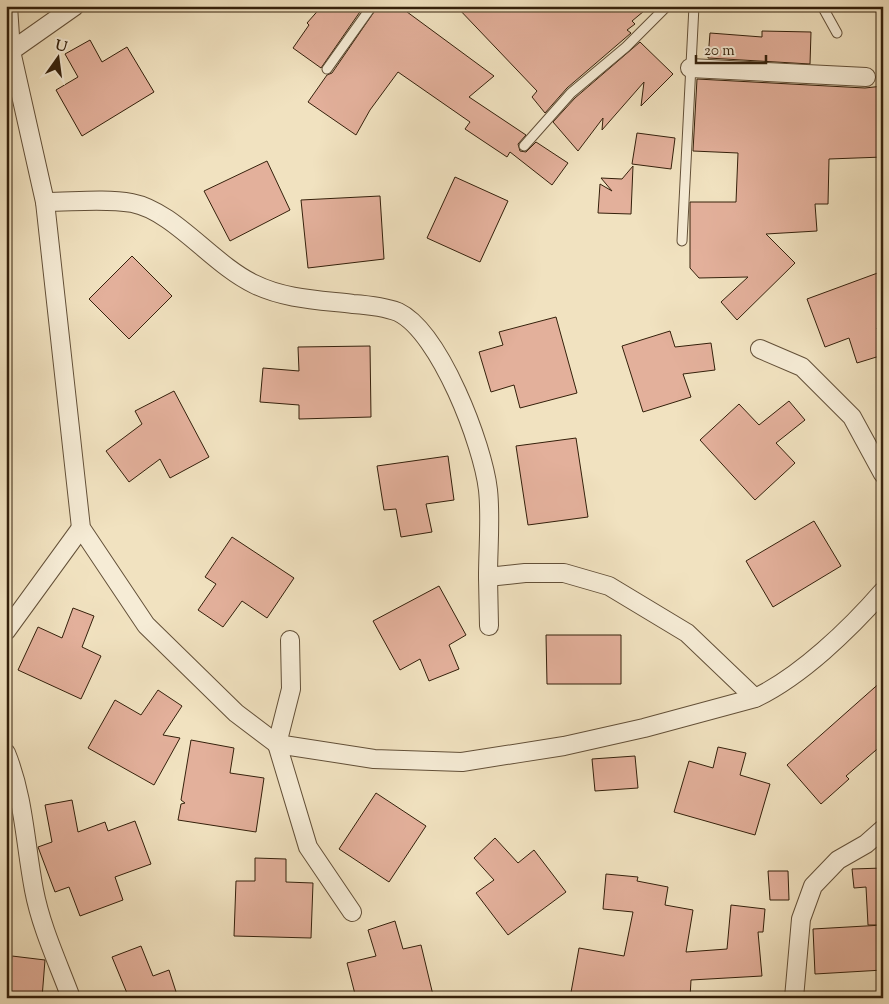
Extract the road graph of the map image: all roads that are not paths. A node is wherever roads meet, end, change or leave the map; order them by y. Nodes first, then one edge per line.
1 (8, 6) edge
2 (75, 6) edge
3 (372, 6) edge
4 (667, 6) edge
5 (694, 6) edge
6 (822, 6) edge
7 (837, 33) dead end
8 (11, 51) junction
9 (690, 68) junction
10 (327, 69) dead end
11 (866, 77) dead end
12 (524, 146) dead end
13 (45, 202) junction
14 (682, 241) dead end
15 (760, 349) dead end
16 (883, 474) edge
17 (81, 528) junction
18 (488, 577) junction
19 (883, 591) edge
20 (490, 626) dead end
21 (6, 631) edge
22 (290, 640) dead end
23 (755, 698) junction
24 (277, 744) junction
25 (6, 752) edge
26 (883, 830) edge
27 (874, 845) edge
28 (352, 912) dead end
29 (71, 998) edge
30 (794, 998) edge

1 - 8 street
2 - 8 street
3 - 10 lane
4 - 12 lane
5 - 9 lane
6 - 7 lane
8 - 13 street
9 - 11 street
9 - 14 lane
13 - 17 street
13 - 18 street
15 - 16 street
17 - 21 street
17 - 24 street
18 - 20 street
18 - 23 street
19 - 23 street
22 - 24 street
23 - 24 street
24 - 28 street
25 - 29 street
26 - 27 street
27 - 30 street

